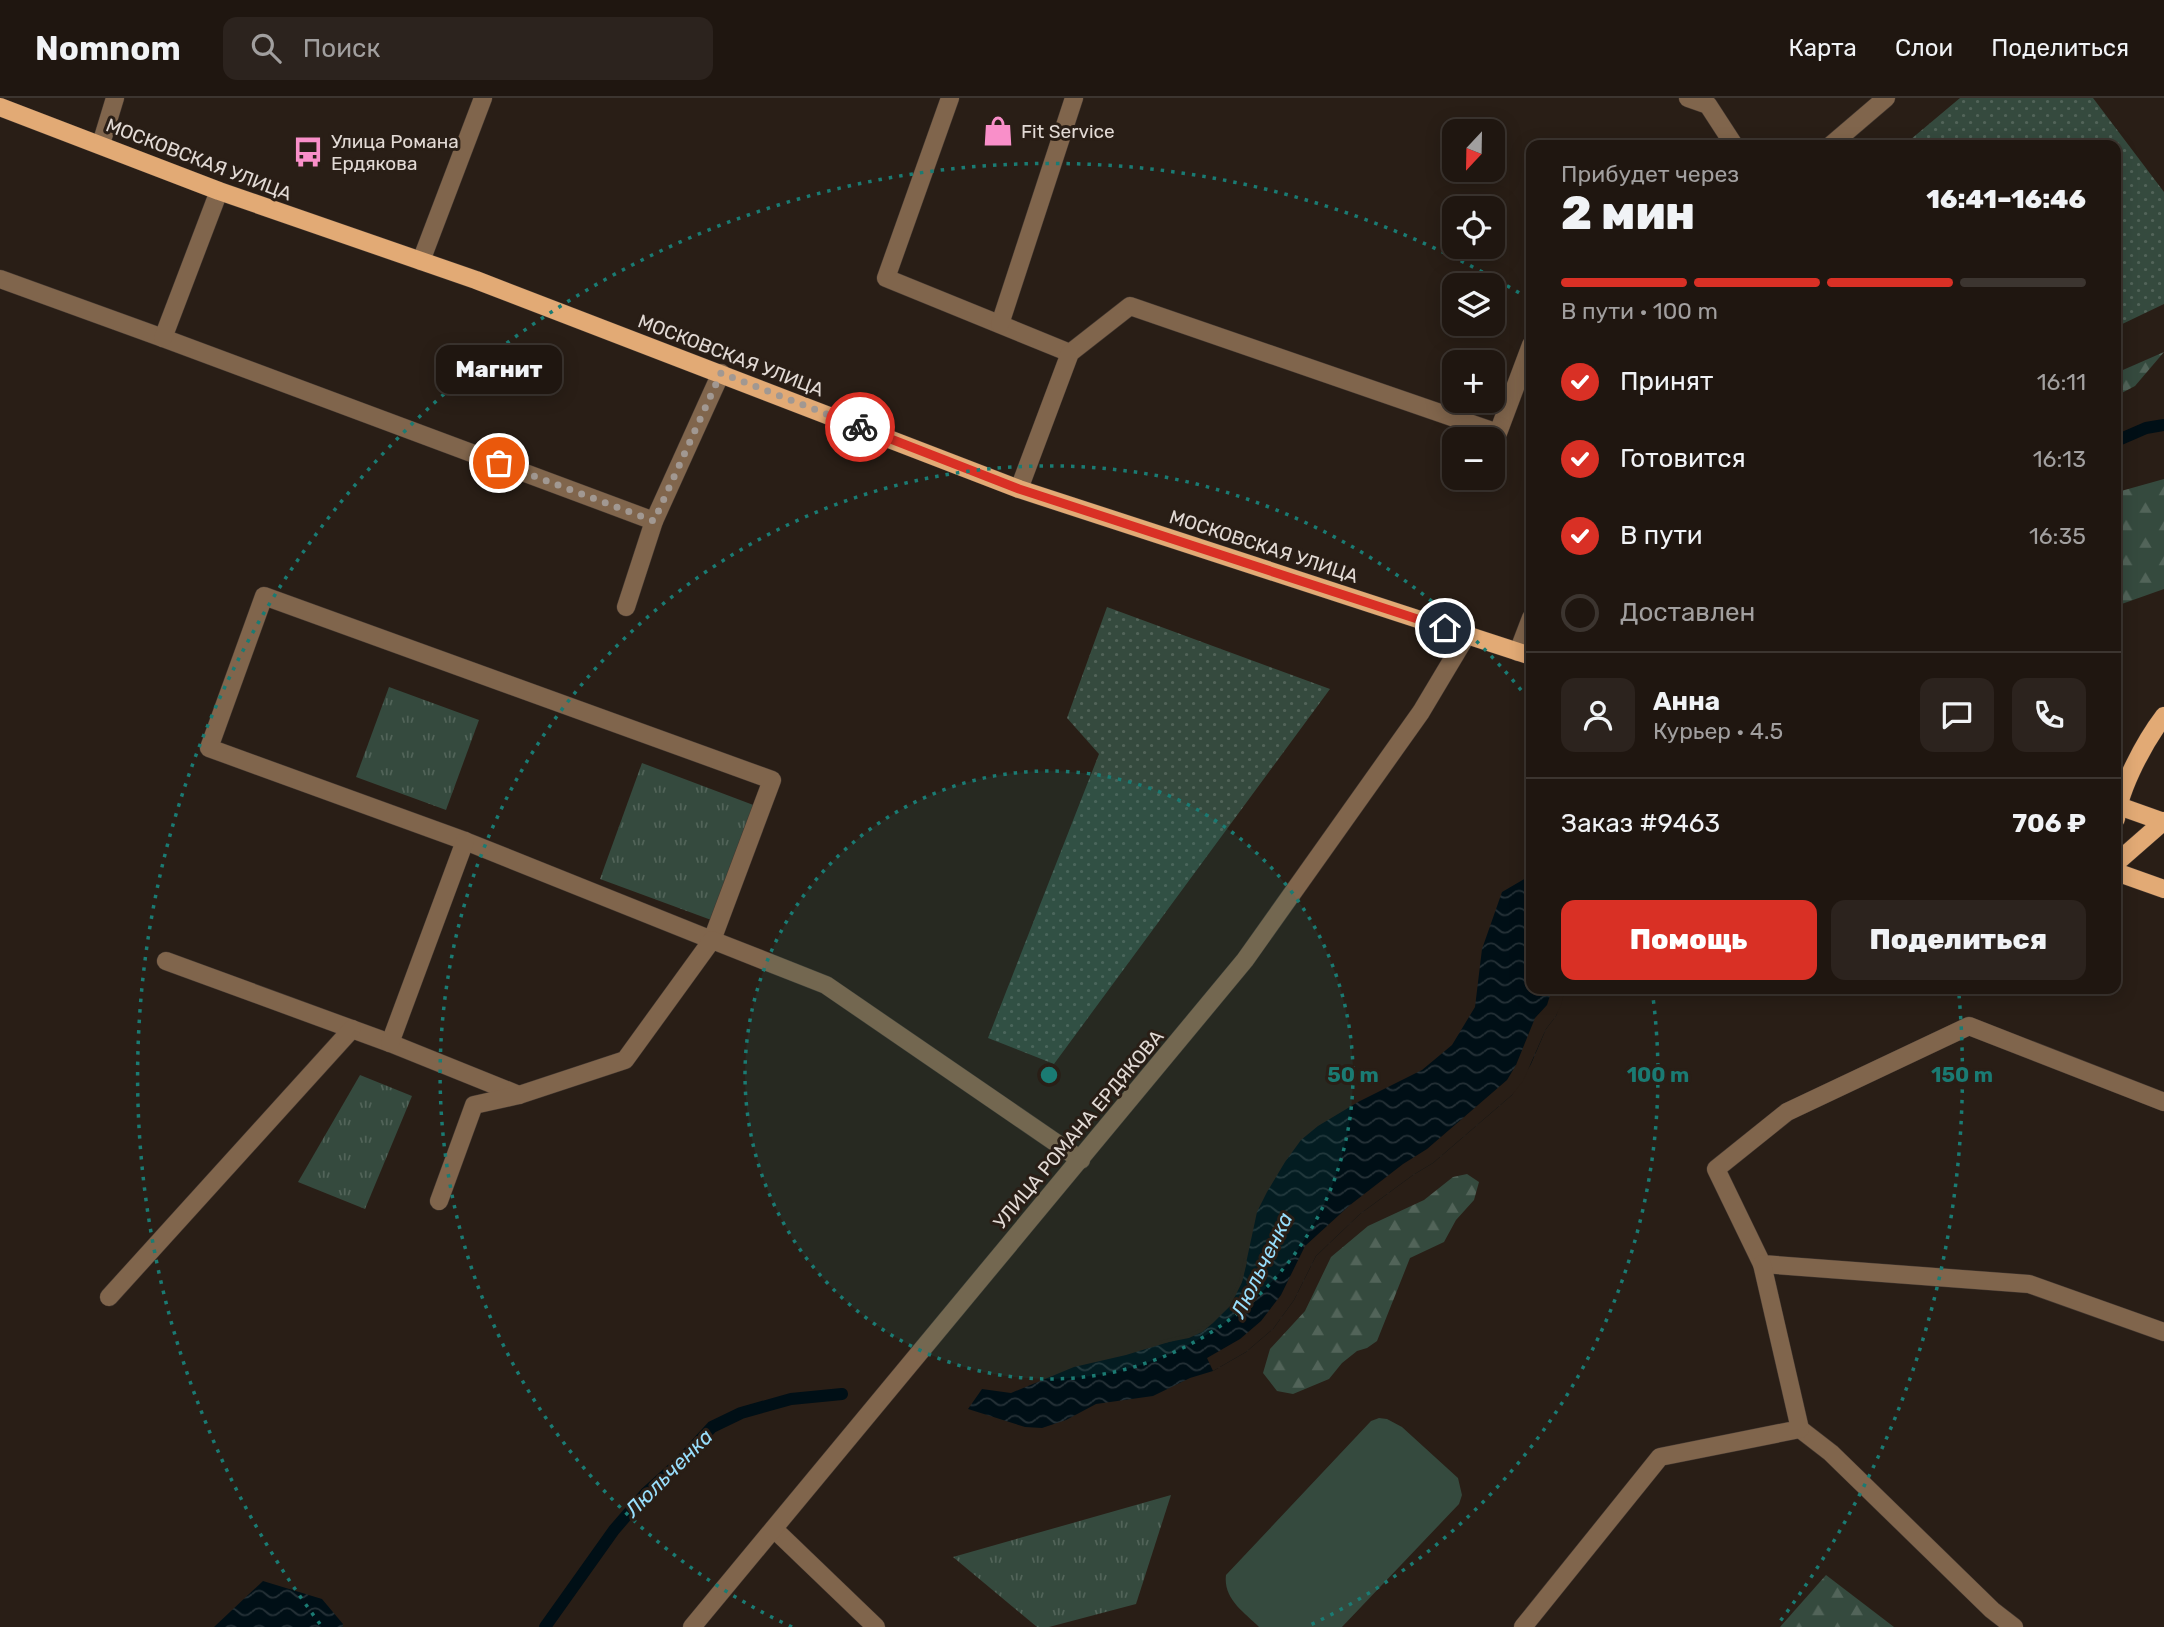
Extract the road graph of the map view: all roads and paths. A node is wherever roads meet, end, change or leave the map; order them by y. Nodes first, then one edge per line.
1 (115, 98) edge
2 (483, 98) edge
3 (950, 98) edge
4 (1073, 98) edge
5 (1688, 98) edge
6 (1886, 98) edge
7 (0, 107) edge
8 (1731, 140) edge
9 (1838, 140) edge
10 (101, 144) junction
11 (219, 191) junction
12 (421, 261) junction
13 (0, 279) edge
14 (1000, 324) junction
15 (163, 338) junction
16 (1070, 353) junction
17 (1526, 358) edge
18 (721, 373) junction
19 (1019, 489) junction
20 (654, 521) junction
21 (626, 607) dead end
22 (1467, 635) junction
23 (1525, 654) edge
24 (2164, 716) edge
25 (2121, 799) edge
26 (2121, 811) edge
27 (2164, 821) edge
28 (465, 841) junction
29 (2121, 859) edge
30 (2121, 874) edge
31 (2164, 889) edge
32 (712, 940) junction
33 (166, 961) dead end
34 (352, 1030) junction
35 (390, 1044) junction
36 (519, 1095) junction
37 (2164, 1102) edge
38 (1081, 1160) junction
39 (439, 1201) dead end
40 (1762, 1264) junction
41 (109, 1297) dead end
42 (2164, 1332) edge
43 (1800, 1429) junction
44 (774, 1529) junction
45 (692, 1627) edge
46 (876, 1627) edge
47 (1523, 1627) edge
48 (2014, 1627) edge

1 - 10 street
2 - 12 street
3 - 14 street
4 - 14 street
5 - 8 street
6 - 9 street
7 - 10 main road, МОСКОВСКАЯ УЛИЦА
10 - 11 main road, МОСКОВСКАЯ УЛИЦА
11 - 12 main road, МОСКОВСКАЯ УЛИЦА
11 - 15 street
12 - 18 main road, МОСКОВСКАЯ УЛИЦА
13 - 15 street
14 - 16 street
15 - 20 street
16 - 17 street
16 - 19 street
18 - 19 main road, МОСКОВСКАЯ УЛИЦА
18 - 20 street
19 - 22 main road, МОСКОВСКАЯ УЛИЦА
20 - 21 street
22 - 23 main road, МОСКОВСКАЯ УЛИЦА
22 - 38 street, УЛИЦА РОМАНА ЕРДЯКОВА
24 - 25 main road
26 - 27 main road
27 - 29 main road
28 - 32 street
28 - 32 street
28 - 35 street
30 - 31 main road
32 - 36 street
32 - 38 street
33 - 34 street
34 - 35 street
34 - 41 street
35 - 36 street
36 - 39 street
37 - 40 street
38 - 44 street, УЛИЦА РОМАНА ЕРДЯКОВА
40 - 42 street
40 - 43 street
43 - 47 street
43 - 48 street
44 - 45 street, УЛИЦА РОМАНА ЕРДЯКОВА
44 - 46 street

